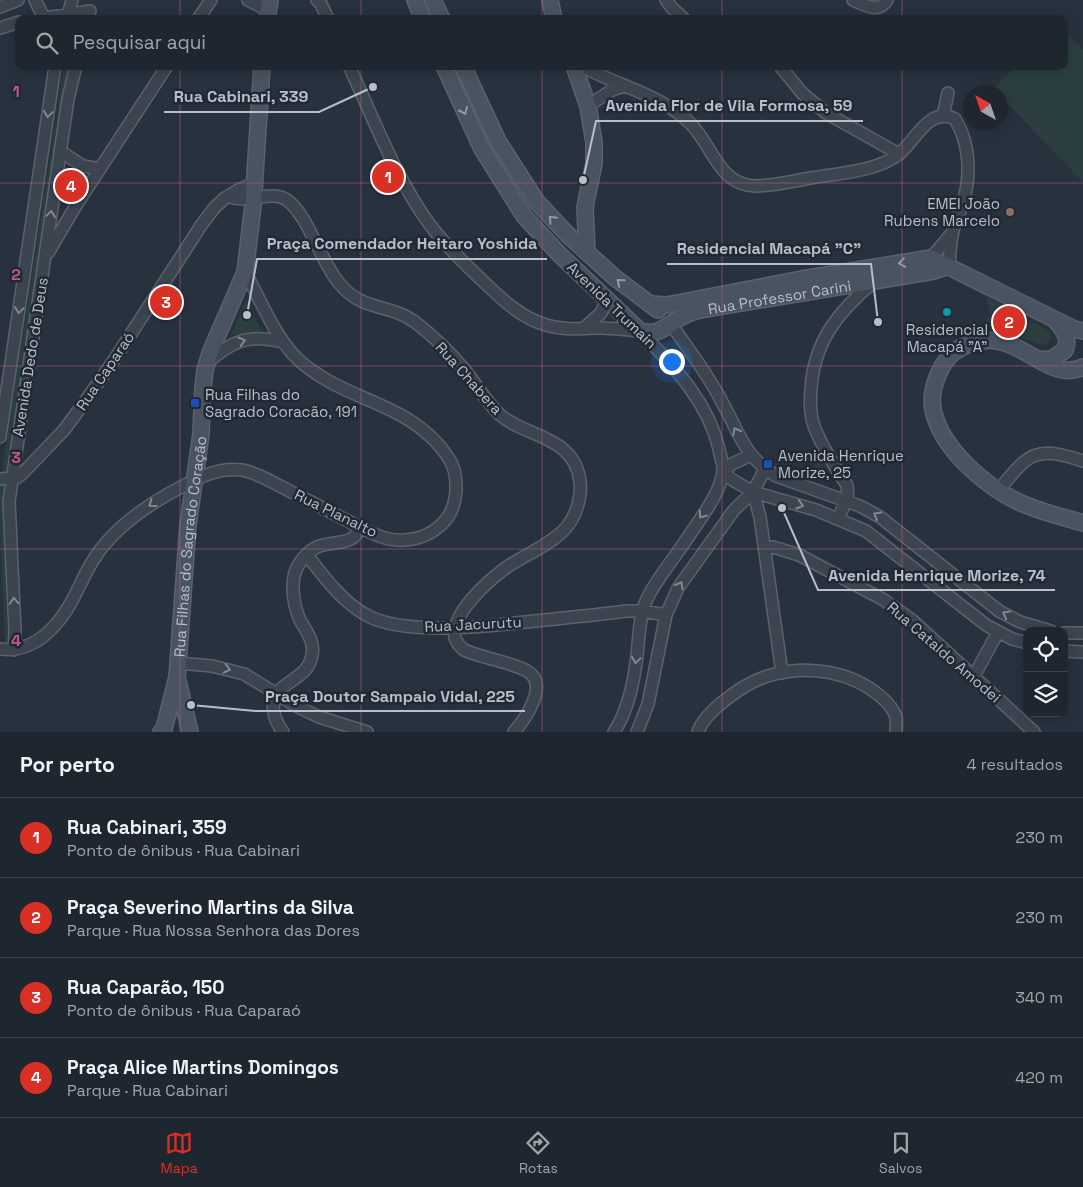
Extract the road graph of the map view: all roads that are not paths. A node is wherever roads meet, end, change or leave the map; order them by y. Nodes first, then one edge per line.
1 (18, 0) edge
2 (35, 0) edge
3 (72, 0) edge
4 (211, 0) edge
5 (248, 0) edge
6 (317, 0) edge
7 (433, 0) edge
8 (550, 0) edge
9 (666, 0) edge
10 (853, 0) edge
11 (886, 3) edge
12 (0, 7) edge
13 (270, 7) edge
14 (419, 8) edge
15 (90, 10) edge
16 (42, 15) edge
17 (68, 15) edge
18 (74, 15) edge
19 (201, 15) edge
20 (326, 15) edge
21 (440, 15) edge
22 (553, 15) edge
23 (680, 15) edge
24 (15, 23) edge
25 (0, 28) edge
26 (54, 70) edge
27 (75, 70) edge
28 (164, 70) edge
29 (262, 70) edge
30 (351, 70) edge
31 (446, 70) edge
32 (465, 70) edge
33 (575, 70) edge
34 (590, 70) edge
35 (783, 70) edge
36 (624, 86) junction
37 (948, 93) dead end
38 (588, 106) junction
39 (943, 116) junction
40 (60, 151) junction
41 (899, 154) junction
42 (100, 168) junction
43 (253, 184) junction
44 (228, 196) junction
45 (253, 199) junction
46 (585, 207) junction
47 (952, 233) junction
48 (567, 234) junction
49 (587, 252) junction
50 (559, 254) junction
51 (44, 258) junction
52 (931, 258) junction
53 (949, 266) junction
54 (245, 272) junction
55 (875, 273) junction
56 (607, 300) junction
57 (650, 304) junction
58 (1054, 319) junction
59 (670, 324) junction
60 (584, 328) junction
61 (1083, 330) edge
62 (640, 331) junction
63 (283, 342) junction
64 (1039, 360) junction
65 (208, 362) junction
66 (1083, 366) edge
67 (0, 438) edge
68 (751, 455) junction
69 (1083, 461) edge
70 (765, 469) junction
71 (723, 472) junction
72 (6, 478) edge
73 (194, 480) junction
74 (999, 490) junction
75 (753, 492) junction
76 (846, 500) junction
77 (838, 519) junction
78 (1083, 524) edge
79 (359, 527) junction
80 (765, 549) junction
81 (307, 554) junction
82 (643, 611) junction
83 (666, 615) junction
84 (1037, 627) edge
85 (456, 628) junction
86 (998, 632) junction
87 (1068, 633) edge
88 (1083, 633) edge
89 (1023, 642) edge
90 (0, 649) edge
91 (14, 650) junction
92 (1068, 652) edge
93 (1083, 652) edge
94 (178, 670) junction
95 (782, 673) junction
96 (974, 676) junction
97 (278, 694) junction
98 (162, 731) edge
99 (189, 731) edge
100 (283, 732) edge
101 (367, 732) edge
102 (514, 732) edge
103 (614, 732) edge
104 (637, 732) edge
105 (698, 732) edge
106 (896, 732) edge
107 (1034, 732) edge

1 - 12 street
2 - 16 street
3 - 17 street
4 - 19 street
5 - 13 street
6 - 20 street
7 - 14 street
7 - 21 street
8 - 22 street
9 - 23 street
10 - 11 street
15 - 18 street
24 - 25 street
26 -> 67 street, Avenida Dedo de Deus
27 - 40 street, Avenida Dedo de Deus
28 - 42 street
29 - 43 street, Rua Filhas do Sagrado Coração
30 - 60 street
31 -> 50 street, Avenida Trumain
48 -> 32 street, Avenida Trumain
33 - 38 street
34 - 36 street
35 - 41 street
36 - 38 street
36 - 41 street
37 - 39 street
38 - 46 street
39 - 41 street
39 - 47 street
40 - 42 street
51 -> 40 street, Avenida Dedo de Deus
42 - 51 street
43 - 44 street, Rua Caparaó
43 - 45 street, Rua Filhas do Sagrado Coração
44 - 45 street
44 - 72 street, Rua Caparaó
45 - 54 street, Rua Filhas do Sagrado Coração
45 - 85 street, Rua Chabera
46 - 48 street
46 - 49 street
47 - 52 street
47 - 53 street
48 - 49 street, Avenida Trumain
48 - 50 street
57 -> 49 street, Avenida Trumain
50 - 56 street, Avenida Trumain
51 - 72 street, Avenida Dedo de Deus
52 - 53 street
52 -> 55 street, Rua Professor Carini
53 - 55 street, Rua Professor Carini
53 - 58 street
54 - 63 street, Rua Planalto
54 - 65 street, Rua Filhas do Sagrado Coração
55 - 57 street, Rua Professor Carini
55 - 59 street, Rua Professor Carini
55 - 76 street
56 - 60 street
56 - 62 street, Avenida Trumain
57 - 59 street, Avenida Trumain
58 - 61 street
58 - 64 street
59 - 62 street, Rua Professor Carini
68 -> 59 street, Avenida Trumain
60 - 62 street
62 - 71 street, Avenida Trumain
65 -> 63 street
63 - 79 street, Rua Planalto
64 - 66 street
64 - 74 street
65 - 73 street, Rua Filhas do Sagrado Coração
68 - 70 street, Avenida Trumain
68 - 71 street
69 - 74 street
70 - 75 street
70 - 76 street, Avenida Trumain
71 - 75 street
71 -> 82 street
91 -> 72 street, Avenida Dedo de Deus
73 - 79 street, Rua Planalto
73 -> 91 street, Rua Planalto
73 - 94 street, Rua Filhas do Sagrado Coração
74 - 78 street
75 -> 77 street
75 - 80 street
83 -> 75 street
76 - 77 street
84 -> 76 street, Avenida Trumain
77 - 86 street
79 - 81 street
80 - 95 street
80 - 96 street, Rua Cataldo Amodei
81 - 85 street, Rua Jacurutu
81 - 97 street
82 - 83 street, Rua Jacurutu
82 - 85 street, Rua Jacurutu
82 -> 103 street
83 - 104 street
85 - 102 street
86 - 89 street
86 - 96 street
87 - 88 street
90 - 91 street
92 - 93 street
94 -> 97 street
94 - 98 street
94 - 99 street
95 - 105 street
95 - 106 street
96 - 107 street, Rua Cataldo Amodei
97 - 100 street
97 - 101 street
98 - 99 street

